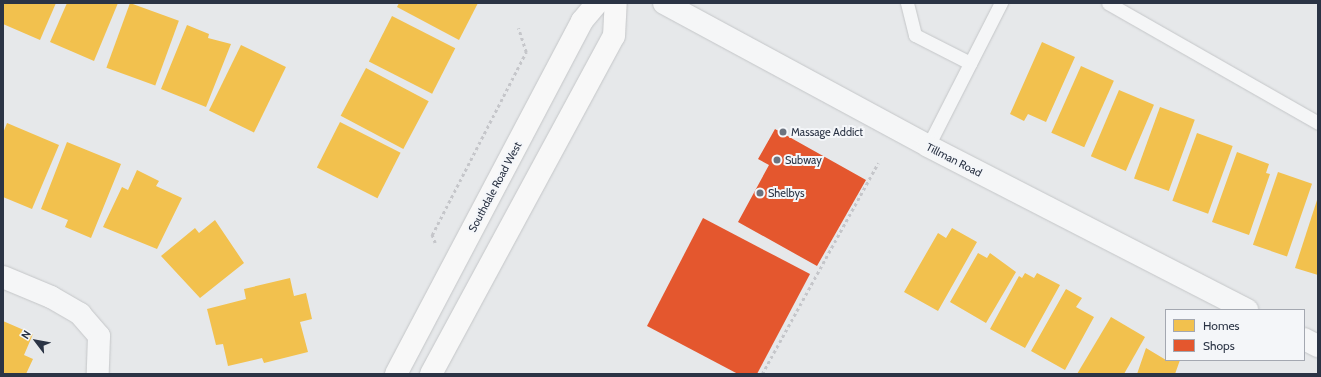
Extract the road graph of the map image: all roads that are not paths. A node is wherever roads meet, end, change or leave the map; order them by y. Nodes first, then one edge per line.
1 (597, 3) edge
2 (616, 3) edge
3 (664, 3) edge
4 (907, 3) edge
5 (1001, 3) edge
6 (1108, 3) edge
7 (970, 63) junction
8 (1318, 123) edge
9 (928, 146) junction
10 (3, 277) edge
11 (1245, 309) edge
12 (1305, 340) edge
13 (1318, 346) edge
14 (98, 374) edge
15 (396, 374) edge
16 (431, 374) edge

1 - 15 main road, Southdale Road West
2 - 16 main road
3 - 9 street, Tillman Road
4 - 7 lane
5 - 7 lane
6 - 8 lane
7 - 9 lane
9 - 11 street, Tillman Road
10 - 14 street
12 - 13 street

